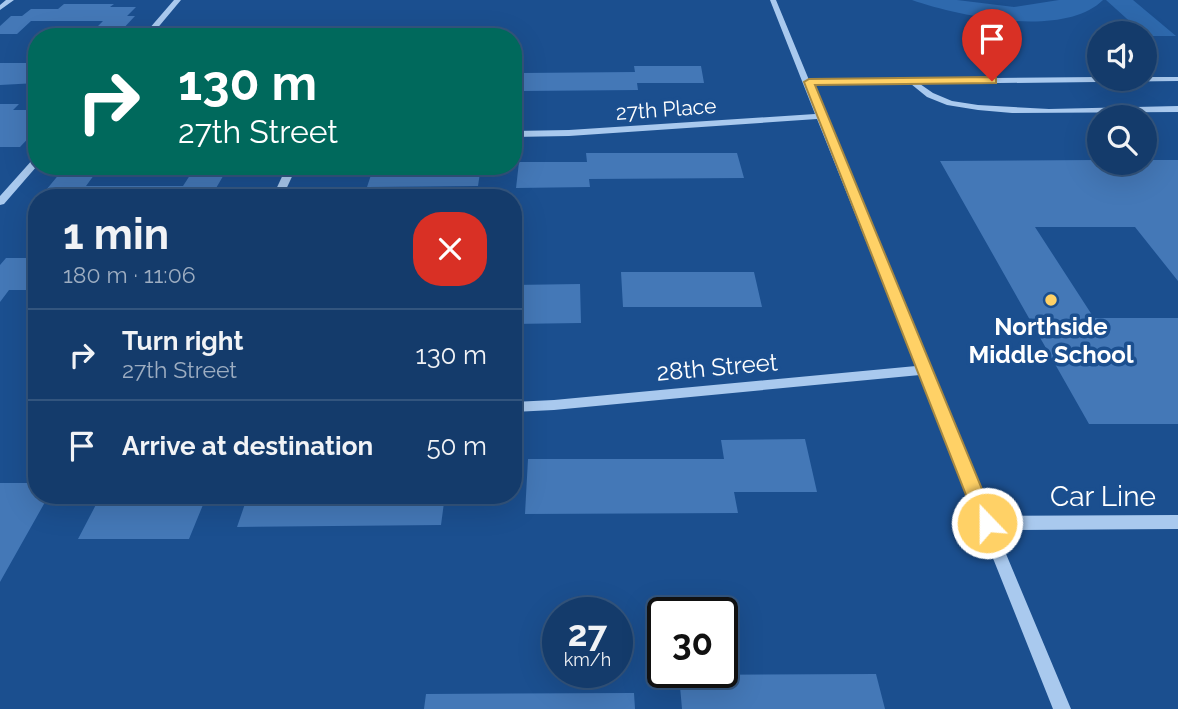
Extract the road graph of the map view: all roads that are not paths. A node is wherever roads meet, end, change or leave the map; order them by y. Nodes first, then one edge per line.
1 (11, 0) edge
2 (178, 0) edge
3 (774, 0) edge
4 (0, 8) edge
5 (154, 28) edge
6 (1178, 79) edge
7 (913, 81) junction
8 (809, 82) junction
9 (1178, 109) edge
10 (821, 116) junction
11 (522, 134) edge
12 (28, 170) edge
13 (0, 202) edge
14 (925, 370) junction
15 (522, 406) edge
16 (1178, 522) edge
17 (987, 523) junction
18 (1062, 709) edge

1 - 4 street
2 - 5 street
3 - 8 street
6 - 7 street
7 - 8 street
7 - 9 street
8 - 10 street
10 - 11 street, 27th Place
10 - 14 street
12 - 13 street
14 - 15 street, 28th Street
14 - 17 street
16 - 17 street, Car Line
17 - 18 street

